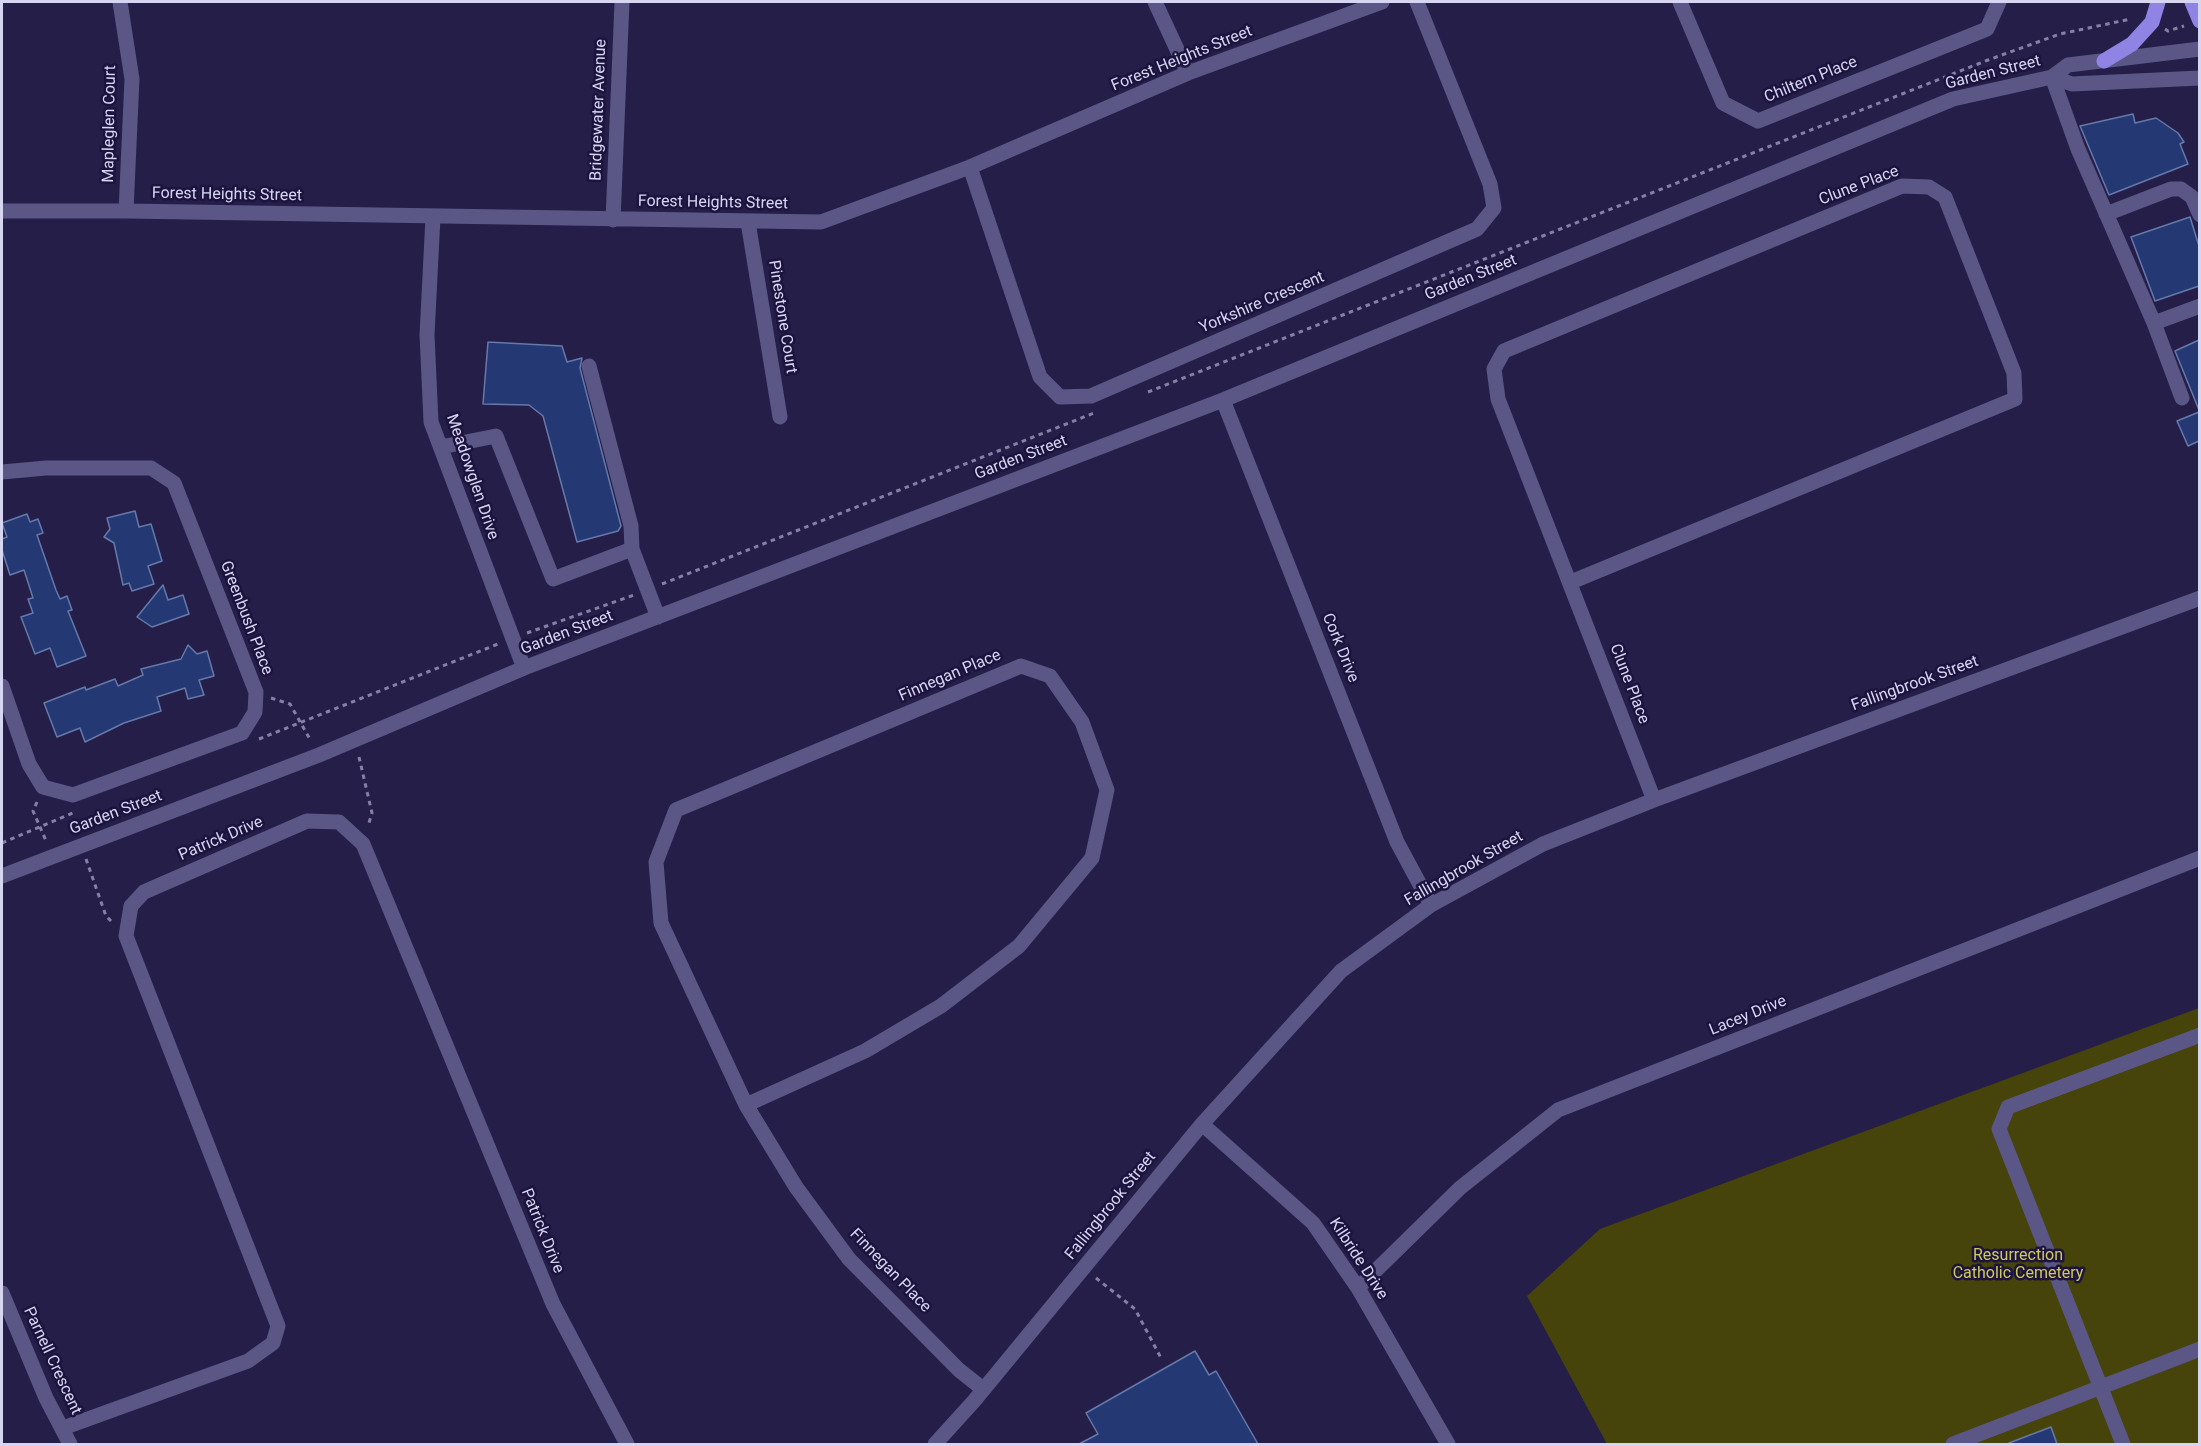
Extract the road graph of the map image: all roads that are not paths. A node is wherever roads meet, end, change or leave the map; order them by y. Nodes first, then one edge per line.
1 (120, 2) edge
2 (622, 2) edge
3 (1155, 2) edge
4 (1382, 2) edge
5 (1417, 2) edge
6 (1680, 2) edge
7 (1999, 2) edge
8 (2158, 2) edge
9 (2192, 2) edge
10 (2199, 21) edge
11 (2199, 49) edge
12 (2104, 61) junction
13 (1188, 73) junction
14 (2052, 76) junction
15 (2199, 78) edge
16 (970, 167) junction
17 (126, 211) junction
18 (2, 212) edge
19 (2106, 214) junction
20 (2199, 215) edge
21 (433, 217) junction
22 (613, 220) junction
23 (748, 222) junction
24 (2199, 306) edge
25 (2154, 323) junction
26 (589, 366) dead end
27 (2182, 398) dead end
28 (1223, 400) junction
29 (780, 417) dead end
30 (441, 447) junction
31 (2, 472) edge
32 (632, 549) junction
33 (1571, 582) junction
34 (2199, 597) edge
35 (658, 617) junction
36 (524, 669) junction
37 (2, 686) edge
38 (1654, 800) junction
39 (2199, 858) edge
40 (2, 876) edge
41 (1431, 905) junction
42 (2199, 1035) edge
43 (746, 1105) junction
44 (1202, 1124) junction
45 (1358, 1288) junction
46 (2, 1293) edge
47 (2199, 1349) edge
48 (2102, 1387) junction
49 (983, 1389) junction
50 (63, 1428) junction
51 (70, 1444) edge
52 (627, 1444) edge
53 (935, 1444) edge
54 (1448, 1444) edge
55 (1953, 1444) edge
56 (2123, 1444) edge

1 - 17 street, Mapleglen Court
2 - 22 street, Bridgewater Avenue
3 - 13 street
4 - 13 street, Forest Heights Street
5 - 16 street, Yorkshire Crescent
6 - 7 street, Chiltern Place
8 - 12 main road
9 - 10 main road
11 - 12 street, Garden Street
12 - 14 street, Garden Street
13 - 16 street, Forest Heights Street
14 - 15 street, Garden Street
14 - 19 street
14 - 28 street, Garden Street
16 - 23 street, Forest Heights Street
17 - 18 street, Forest Heights Street
17 - 21 street, Forest Heights Street
19 - 20 street
19 - 25 street
21 - 22 street, Forest Heights Street
21 - 30 street, Meadowglen Drive
22 - 23 street, Forest Heights Street
23 - 29 street, Pinestone Court
24 - 25 street
25 - 27 street
26 - 32 street
28 - 35 street, Garden Street
28 - 41 street, Cork Drive
30 - 32 street
30 - 36 street, Meadowglen Drive
31 - 37 street, Greenbush Place
32 - 35 street
33 - 33 street, Clune Place
33 - 38 street, Clune Place
34 - 38 street, Fallingbrook Street
35 - 36 street, Garden Street
36 - 40 street, Garden Street
38 - 41 street, Fallingbrook Street
39 - 45 street, Lacey Drive
41 - 44 street, Fallingbrook Street
42 - 48 street
43 - 43 street, Finnegan Place
43 - 49 street, Finnegan Place
44 - 45 street, Kilbride Drive
44 - 49 street, Fallingbrook Street
45 - 54 street, Kilbride Drive
46 - 50 street, Parnell Crescent
47 - 48 street
48 - 55 street
48 - 56 street
49 - 53 street, Fallingbrook Street
50 - 51 street, Parnell Crescent
50 - 52 street, Patrick Drive

